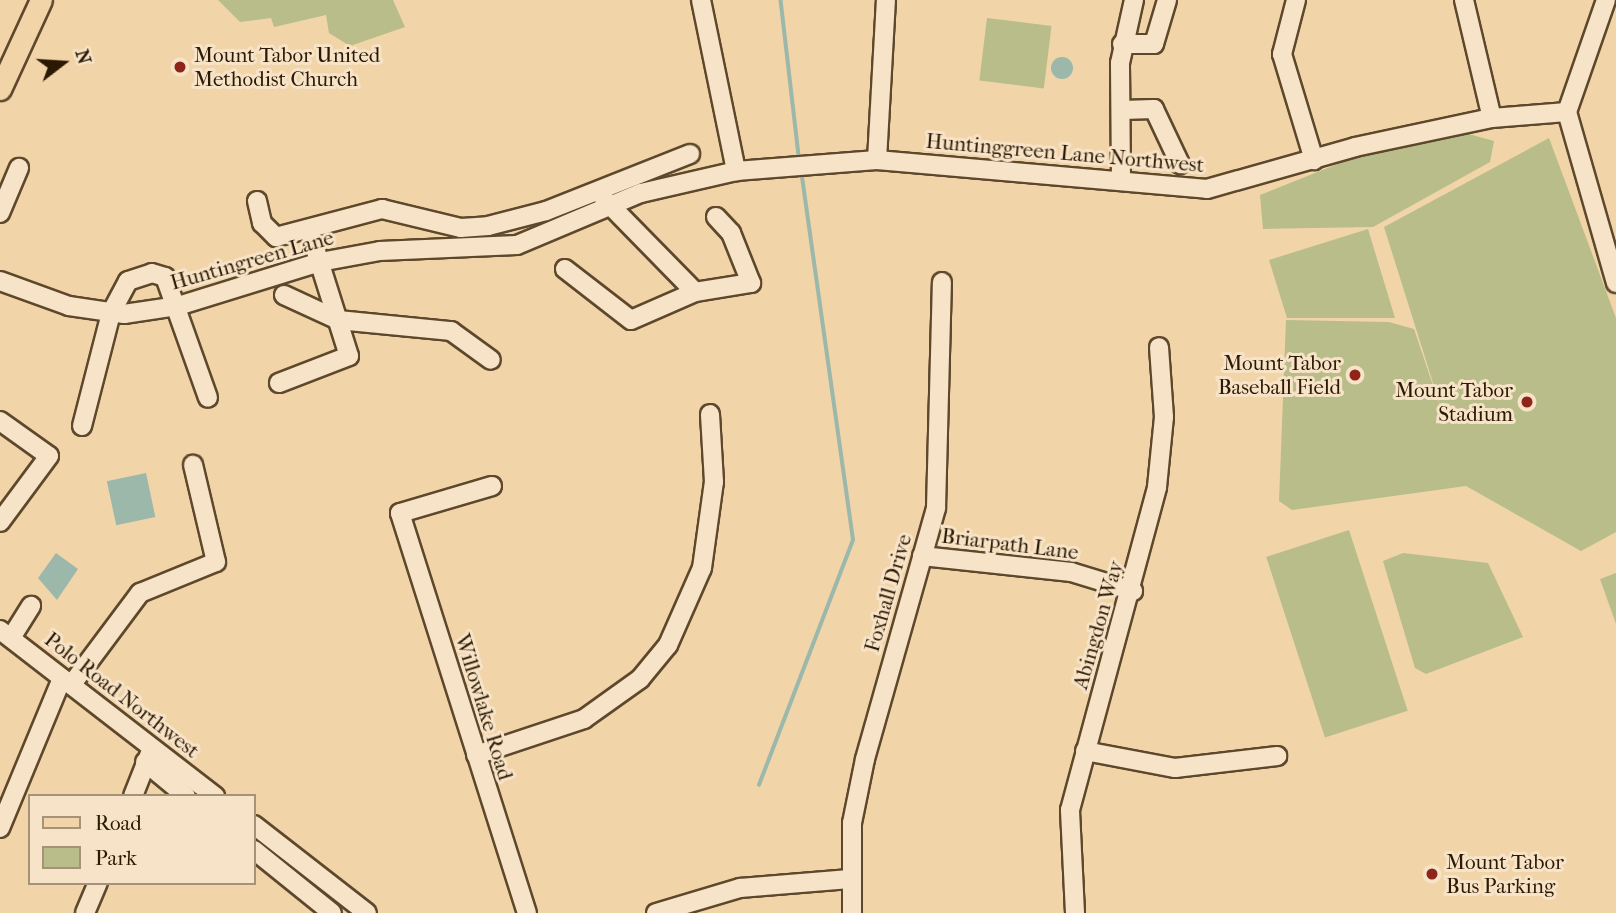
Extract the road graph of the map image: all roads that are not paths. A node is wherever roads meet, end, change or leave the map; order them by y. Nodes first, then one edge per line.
1 (41, 0) edge
2 (701, 0) edge
3 (886, 0) edge
4 (1135, 0) edge
5 (1167, 0) edge
6 (1296, 0) edge
7 (1464, 0) edge
8 (1606, 0) edge
9 (1122, 44) junction
10 (0, 89) edge
11 (1122, 110) junction
12 (1567, 112) junction
13 (1492, 118) junction
14 (690, 154) dead end
15 (877, 160) junction
16 (1314, 160) junction
17 (1180, 164) dead end
18 (801, 166) joint
19 (19, 168) dead end
20 (736, 171) junction
21 (1121, 180) junction
22 (594, 189) junction
23 (257, 201) dead end
24 (611, 206) junction
25 (0, 213) edge
26 (716, 217) dead end
27 (310, 232) junction
28 (320, 262) junction
29 (565, 269) dead end
30 (942, 282) dead end
31 (1616, 283) edge
32 (1, 287) edge
33 (695, 292) junction
34 (284, 295) dead end
35 (178, 306) junction
36 (111, 313) junction
37 (338, 320) junction
38 (1159, 347) dead end
39 (491, 360) dead end
40 (279, 383) dead end
41 (208, 398) dead end
42 (710, 414) dead end
43 (0, 421) edge
44 (82, 426) dead end
45 (192, 465) dead end
46 (492, 486) dead end
47 (0, 522) edge
48 (922, 556) junction
49 (1133, 591) junction
50 (31, 606) dead end
51 (5, 634) edge
52 (67, 681) junction
53 (1085, 751) junction
54 (149, 755) junction
55 (476, 755) junction
56 (1277, 756) dead end
57 (134, 794) edge
58 (184, 794) edge
59 (212, 794) edge
60 (256, 827) edge
61 (0, 828) edge
62 (256, 852) edge
63 (850, 879) junction
64 (97, 885) edge
65 (364, 912) edge
66 (85, 913) edge
67 (332, 913) edge
68 (527, 913) edge
69 (656, 913) edge
70 (852, 913) edge
71 (1075, 913) edge

1 - 10 main road
2 - 20 street
3 - 15 street
4 - 9 street
5 - 9 street
6 - 16 street
7 - 13 street
8 - 12 street
9 - 11 street
11 - 17 street
11 - 21 street
12 - 13 street, Huntinggreen Lane Northwest
12 - 31 street
13 - 16 street, Huntinggreen Lane Northwest
14 - 22 street
15 - 18 street, Huntinggreen Lane Northwest
15 - 21 street, Huntinggreen Lane Northwest
16 - 21 street, Huntinggreen Lane Northwest
18 - 20 street, Huntingreen Lane
19 - 25 street
20 - 24 street, Huntingreen Lane
22 - 24 street
22 - 27 street
23 - 27 street
24 - 28 street, Huntingreen Lane
24 - 33 street
26 - 33 street
27 - 28 street
28 - 35 street, Huntingreen Lane
28 - 37 street
29 - 33 street
30 - 48 street, Foxhall Drive
32 - 36 street, Huntingreen Lane
34 - 37 street
35 - 36 street, Huntingreen Lane
35 - 36 street
35 - 41 street
36 - 44 street
37 - 39 street
37 - 40 street
38 - 49 street, Abingdon Way
42 - 55 street
43 - 47 street
45 - 52 street
46 - 55 street, Willowlake Road
48 - 49 street, Briarpath Lane
48 - 63 street, Foxhall Drive
49 - 53 street, Abingdon Way
50 - 51 street
51 - 52 street, Polo Road Northwest
52 - 54 street, Polo Road Northwest
52 - 61 street
53 - 56 street
53 - 71 street, Abingdon Way
54 - 57 street
54 - 58 street
54 - 59 street, Polo Road Northwest
55 - 68 street, Willowlake Road
60 - 65 street
62 - 67 street
63 - 69 street
63 - 70 street, Foxhall Drive
64 - 66 street

